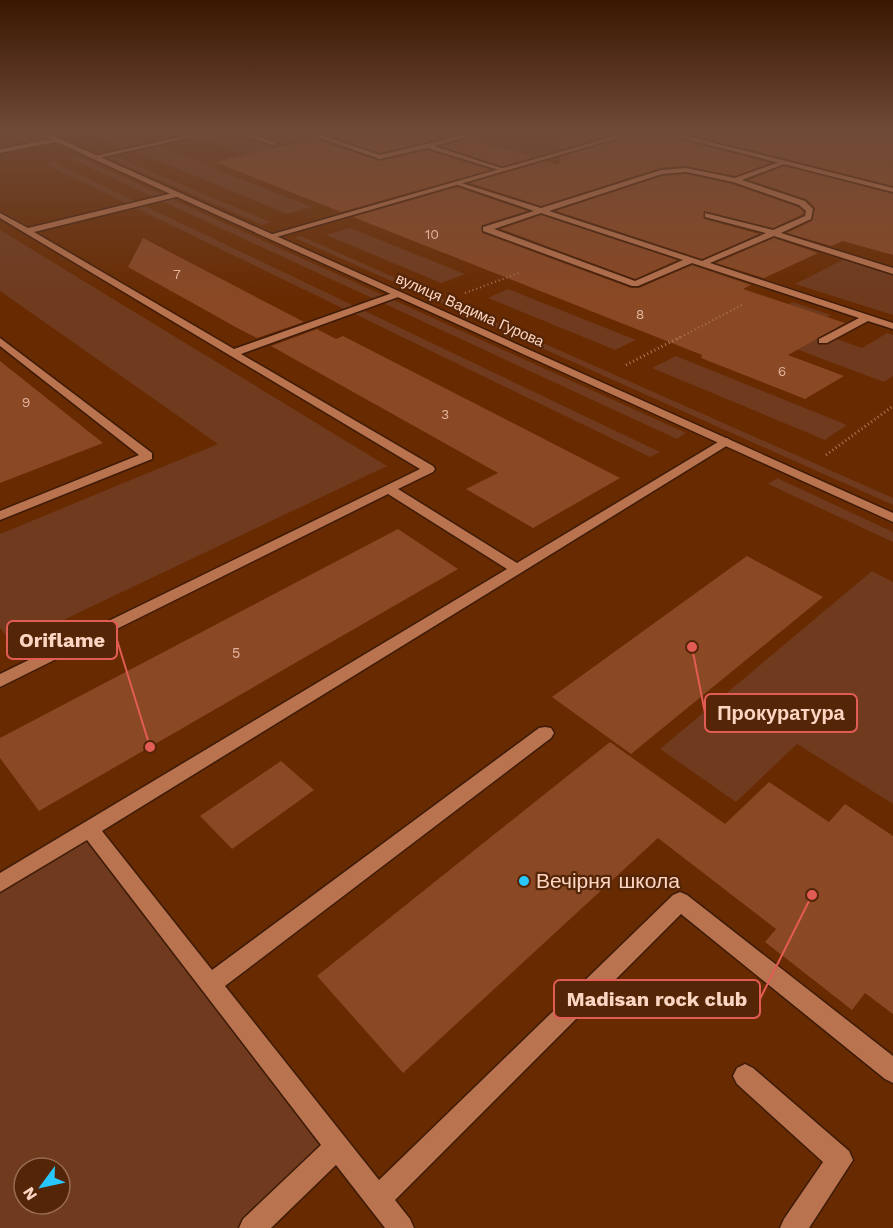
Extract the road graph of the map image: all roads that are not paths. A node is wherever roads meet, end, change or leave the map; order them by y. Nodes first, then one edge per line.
1 (162, 187) edge
2 (441, 187) edge
3 (469, 187) edge
4 (614, 187) edge
5 (757, 187) edge
6 (177, 194) junction
7 (541, 211) junction
8 (0, 215) edge
9 (708, 215) dead end
10 (27, 231) junction
11 (774, 233) junction
12 (270, 236) junction
13 (690, 260) junction
14 (702, 264) junction
15 (893, 271) edge
16 (398, 294) junction
17 (867, 318) junction
18 (893, 326) edge
19 (0, 342) edge
20 (823, 342) dead end
21 (233, 353) junction
22 (727, 442) junction
23 (389, 489) junction
24 (0, 516) edge
25 (893, 518) edge
26 (517, 569) junction
27 (0, 681) edge
28 (545, 733) dead end
29 (89, 829) junction
30 (0, 883) edge
31 (210, 984) junction
32 (893, 1071) edge
33 (745, 1076) dead end
34 (337, 1147) junction
35 (378, 1198) junction
36 (252, 1228) edge
37 (401, 1228) edge
38 (792, 1228) edge

1 - 6 street, вулиця Вадима Гурова
2 - 12 street
3 - 7 street
4 - 7 street
5 - 11 street
6 - 10 street
6 - 12 street, вулиця Вадима Гурова
7 - 13 street
7 - 13 street
8 - 10 street
9 - 11 street
10 - 21 street
11 - 14 street
11 - 15 street
12 - 16 street, вулиця Вадима Гурова
13 - 14 street
14 - 17 street
16 - 21 street
16 - 22 street, вулиця Вадима Гурова
17 - 18 street
17 - 20 street
19 - 24 street
21 - 23 street
22 - 25 street, вулиця Вадима Гурова
22 - 26 street
23 - 26 street
23 - 27 street
26 - 29 street
28 - 31 street
29 - 30 street
29 - 31 street
31 - 34 street
32 - 35 street
33 - 38 street
34 - 35 street
34 - 36 street
35 - 37 street

